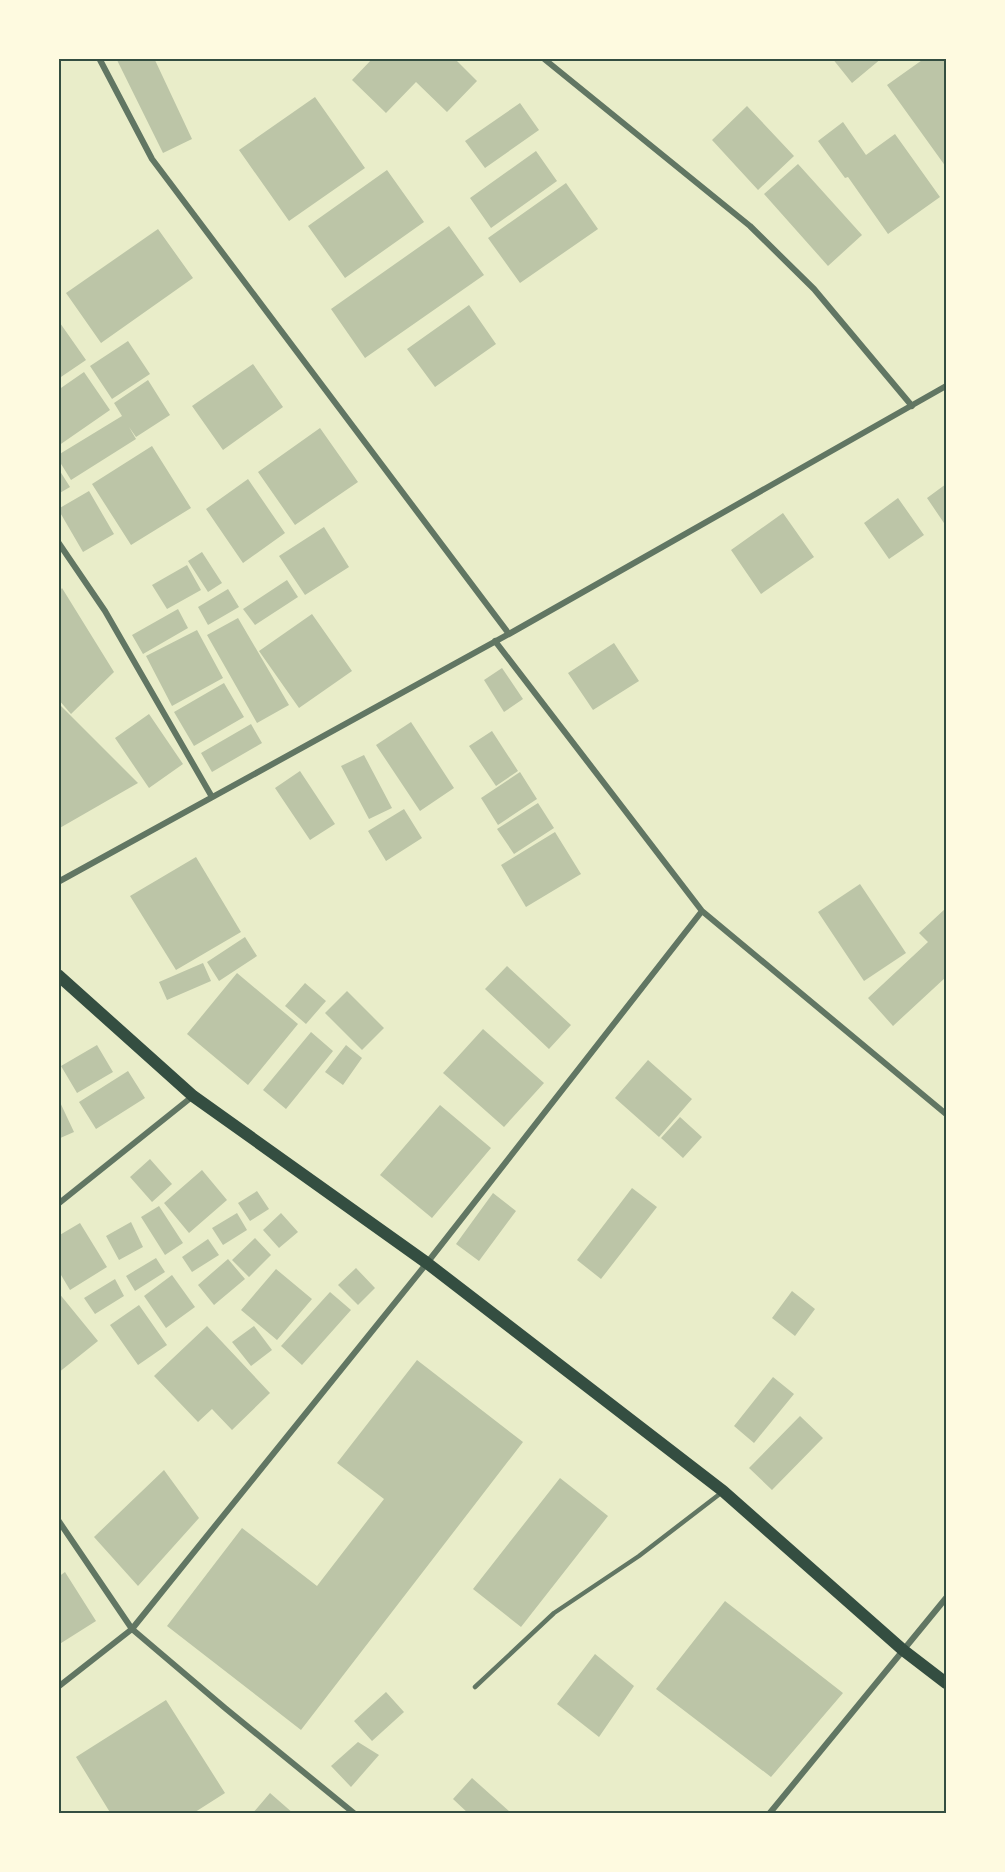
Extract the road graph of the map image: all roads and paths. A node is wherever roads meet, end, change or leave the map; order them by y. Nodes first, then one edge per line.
1 (99, 58) edge
2 (543, 58) edge
3 (946, 386) edge
4 (912, 406) junction
5 (58, 542) edge
6 (509, 634) junction
7 (495, 641) junction
8 (212, 797) junction
9 (58, 882) edge
10 (702, 911) junction
11 (58, 975) edge
12 (193, 1096) junction
13 (946, 1114) edge
14 (58, 1204) edge
15 (428, 1263) junction
16 (723, 1491) junction
17 (58, 1520) edge
18 (946, 1598) edge
19 (132, 1629) junction
20 (903, 1650) junction
21 (946, 1683) edge
22 (58, 1687) edge
23 (475, 1687) dead end
24 (355, 1814) edge
25 (769, 1814) edge

1 - 6 street
2 - 4 street
3 - 4 street
4 - 6 street
5 - 8 street
6 - 7 street
7 - 8 street
7 - 10 street
8 - 9 street
10 - 13 street
10 - 15 street
11 - 12 main road
12 - 14 street
12 - 15 main road
15 - 16 main road
15 - 19 street
16 - 20 main road
16 - 23 lane
17 - 19 street
18 - 20 street
19 - 22 street
19 - 24 street
20 - 21 main road
20 - 25 street

